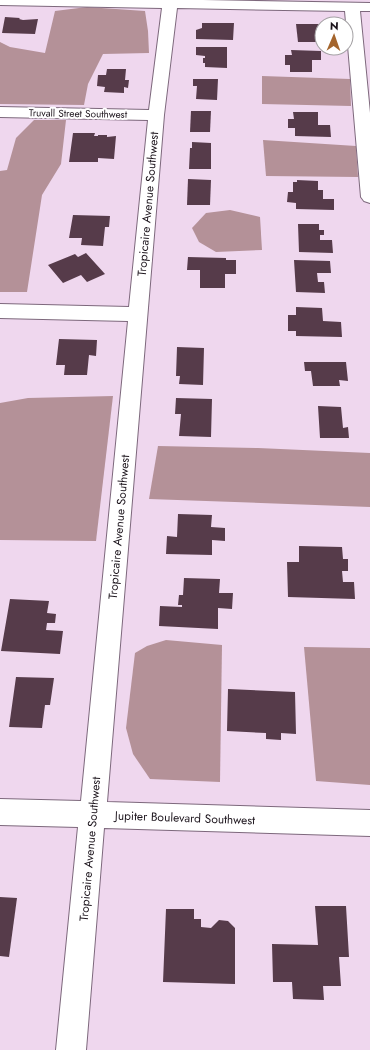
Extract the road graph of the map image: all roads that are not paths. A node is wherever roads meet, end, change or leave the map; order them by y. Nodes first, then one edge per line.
1 (0, 1) edge
2 (170, 4) junction
3 (352, 6) junction
4 (370, 7) edge
5 (0, 112) edge
6 (156, 115) junction
7 (370, 197) edge
8 (0, 311) edge
9 (138, 314) junction
10 (0, 812) edge
11 (93, 816) junction
12 (370, 823) edge
13 (71, 1050) edge

1 - 2 street
2 - 3 street
2 - 6 street, Tropicaire Avenue Southwest
3 - 4 street
3 - 7 street
5 - 6 street, Truvall Street Southwest
6 - 9 street, Tropicaire Avenue Southwest
8 - 9 street
9 - 11 street, Tropicaire Avenue Southwest
10 - 11 street, Jupiter Boulevard Southwest
11 - 12 street, Jupiter Boulevard Southwest
11 - 13 street, Tropicaire Avenue Southwest

